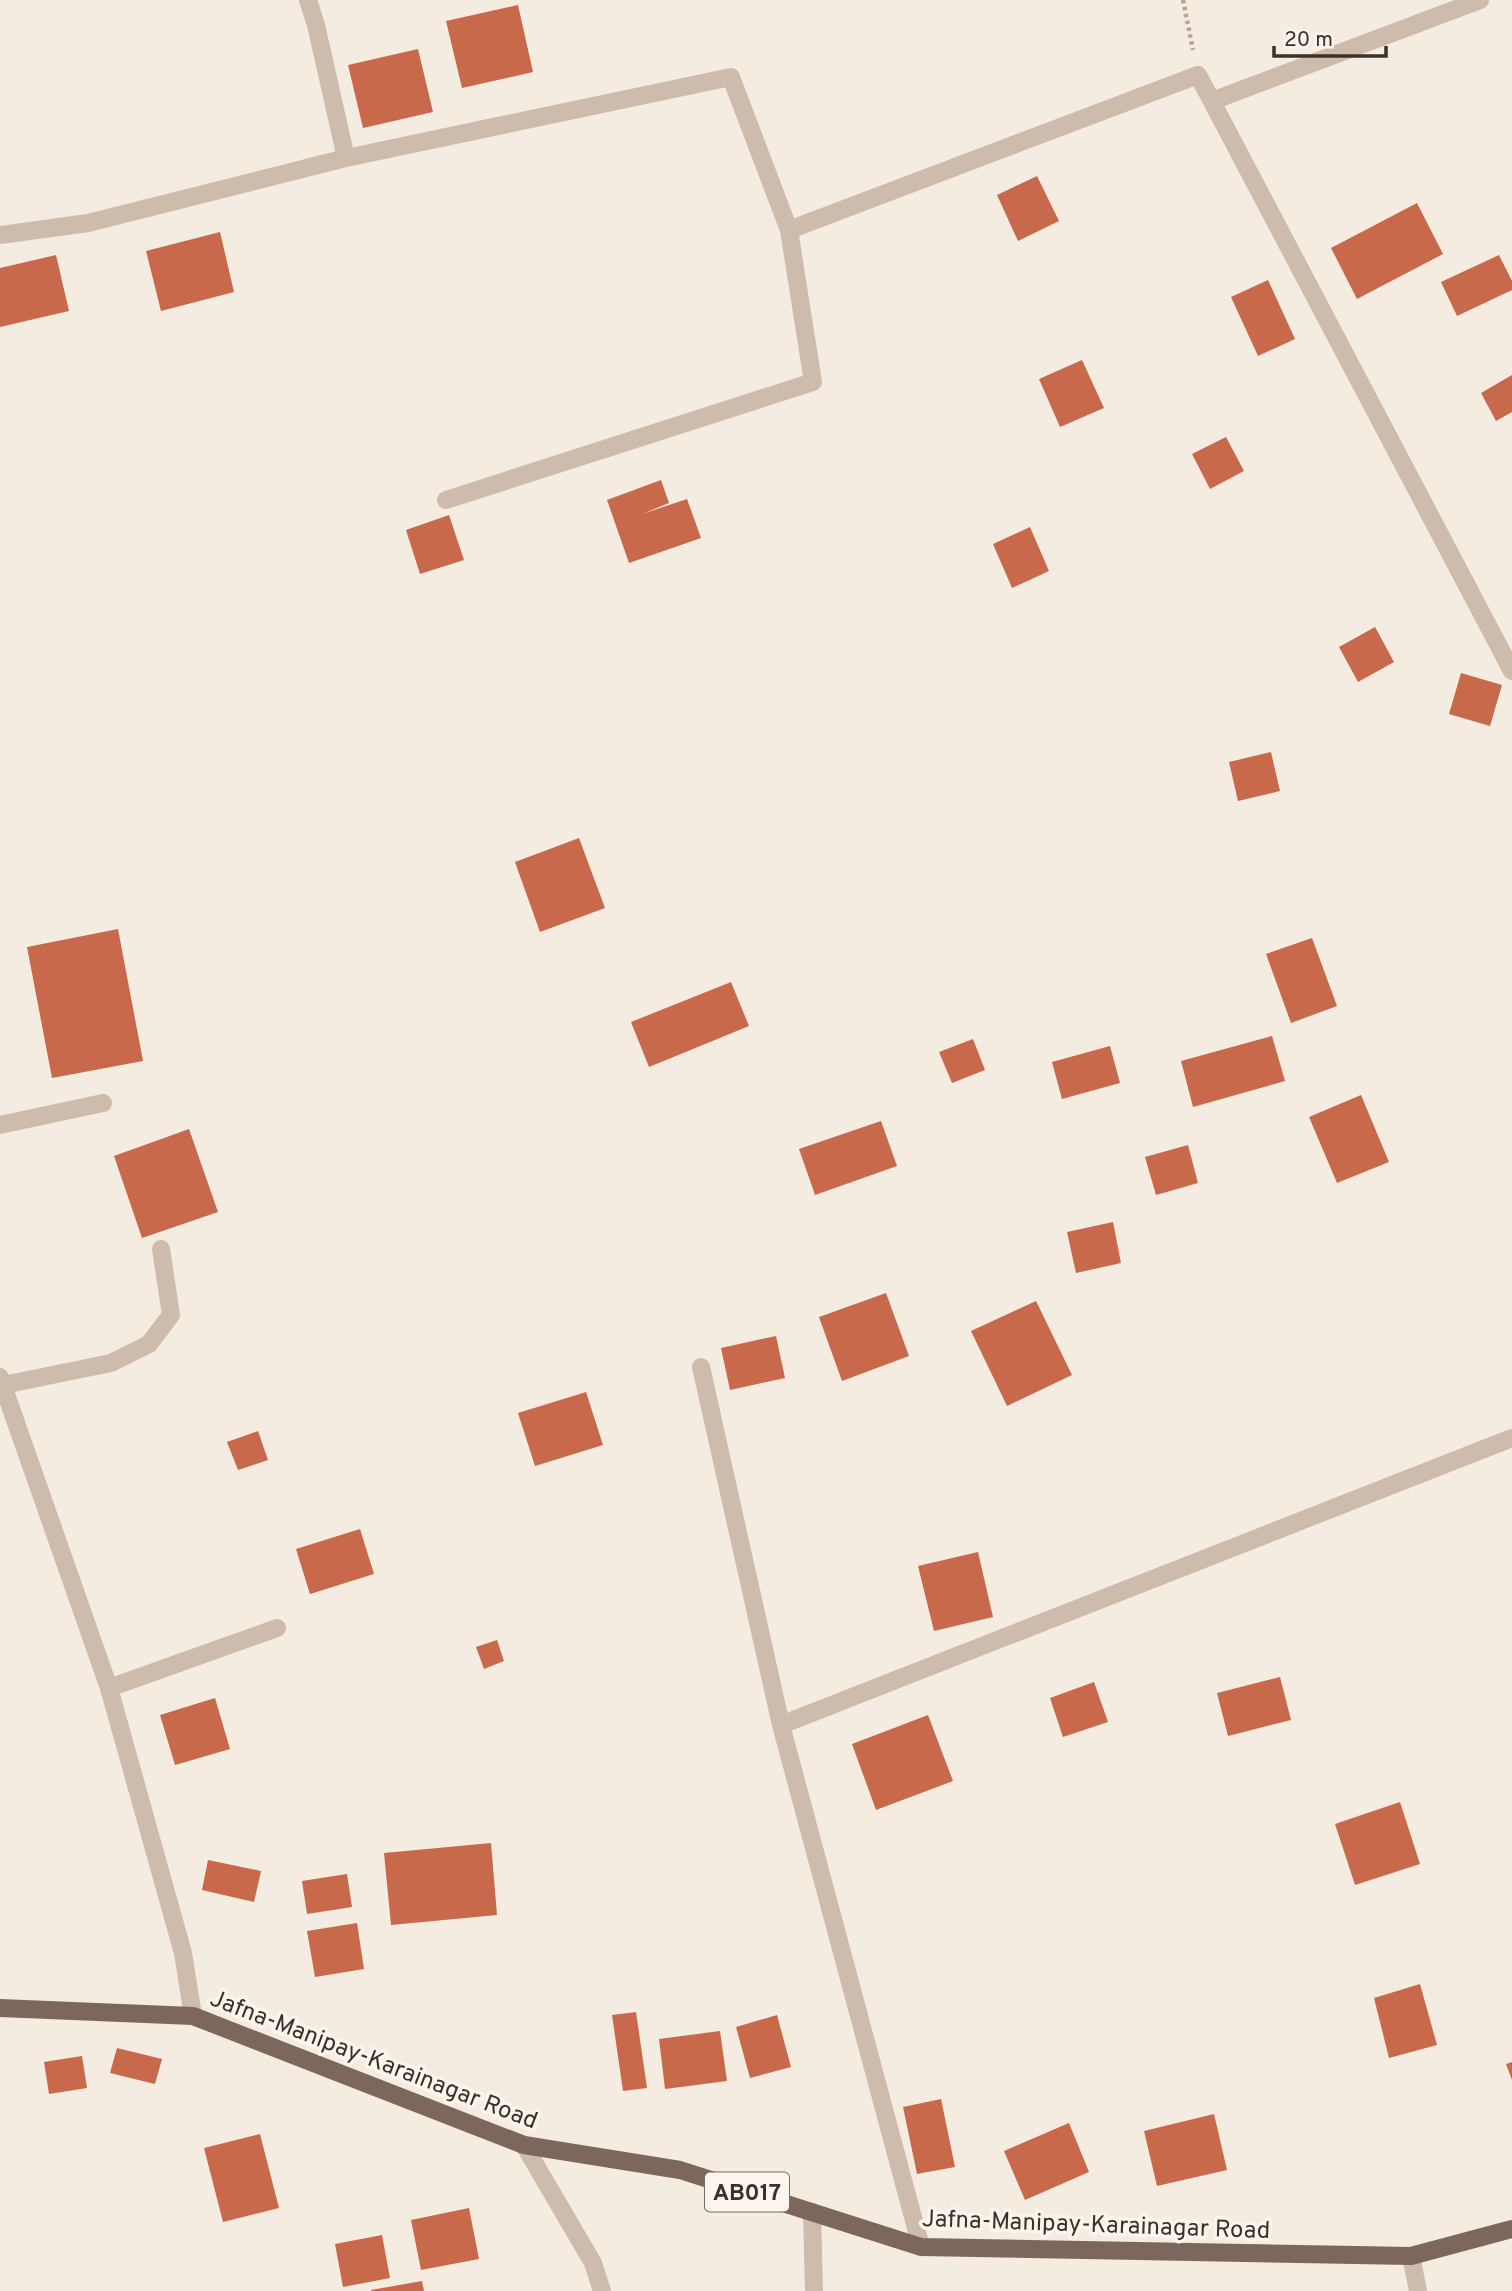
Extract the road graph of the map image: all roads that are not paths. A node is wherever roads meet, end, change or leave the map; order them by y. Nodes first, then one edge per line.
1 (308, 0) edge
2 (1479, 0) edge
3 (1212, 101) junction
4 (346, 158) junction
5 (789, 230) junction
6 (0, 235) edge
7 (446, 500) dead end
8 (1512, 671) edge
9 (103, 1103) dead end
10 (0, 1125) edge
11 (161, 1250) dead end
12 (701, 1367) dead end
13 (1, 1381) edge
14 (1512, 1438) edge
15 (277, 1628) dead end
16 (109, 1688) junction
17 (781, 1725) junction
18 (0, 2008) edge
19 (193, 2016) junction
20 (524, 2146) junction
21 (812, 2212) junction
22 (1512, 2228) edge
23 (921, 2247) junction
24 (1411, 2256) junction
25 (602, 2291) edge
26 (814, 2291) edge
27 (1418, 2291) edge

1 - 4 street
2 - 3 street
3 - 5 street
3 - 8 street
4 - 5 street
4 - 6 street
5 - 7 street
9 - 10 street
11 - 13 street
12 - 17 street
13 - 16 street
14 - 17 street
15 - 16 street
16 - 19 street
17 - 23 street
18 - 19 main road, Jafna-Manipay-Karainagar Road / AB017
19 - 20 main road, Jafna-Manipay-Karainagar Road / AB017
20 - 21 main road, Jafna-Manipay-Karainagar Road / AB017
20 - 25 street
21 - 23 main road, Jafna-Manipay-Karainagar Road / AB017
21 - 26 street
22 - 24 main road, Jafna-Manipay-Karainagar Road / AB017
23 - 24 main road, Jafna-Manipay-Karainagar Road / AB017
24 - 27 street

